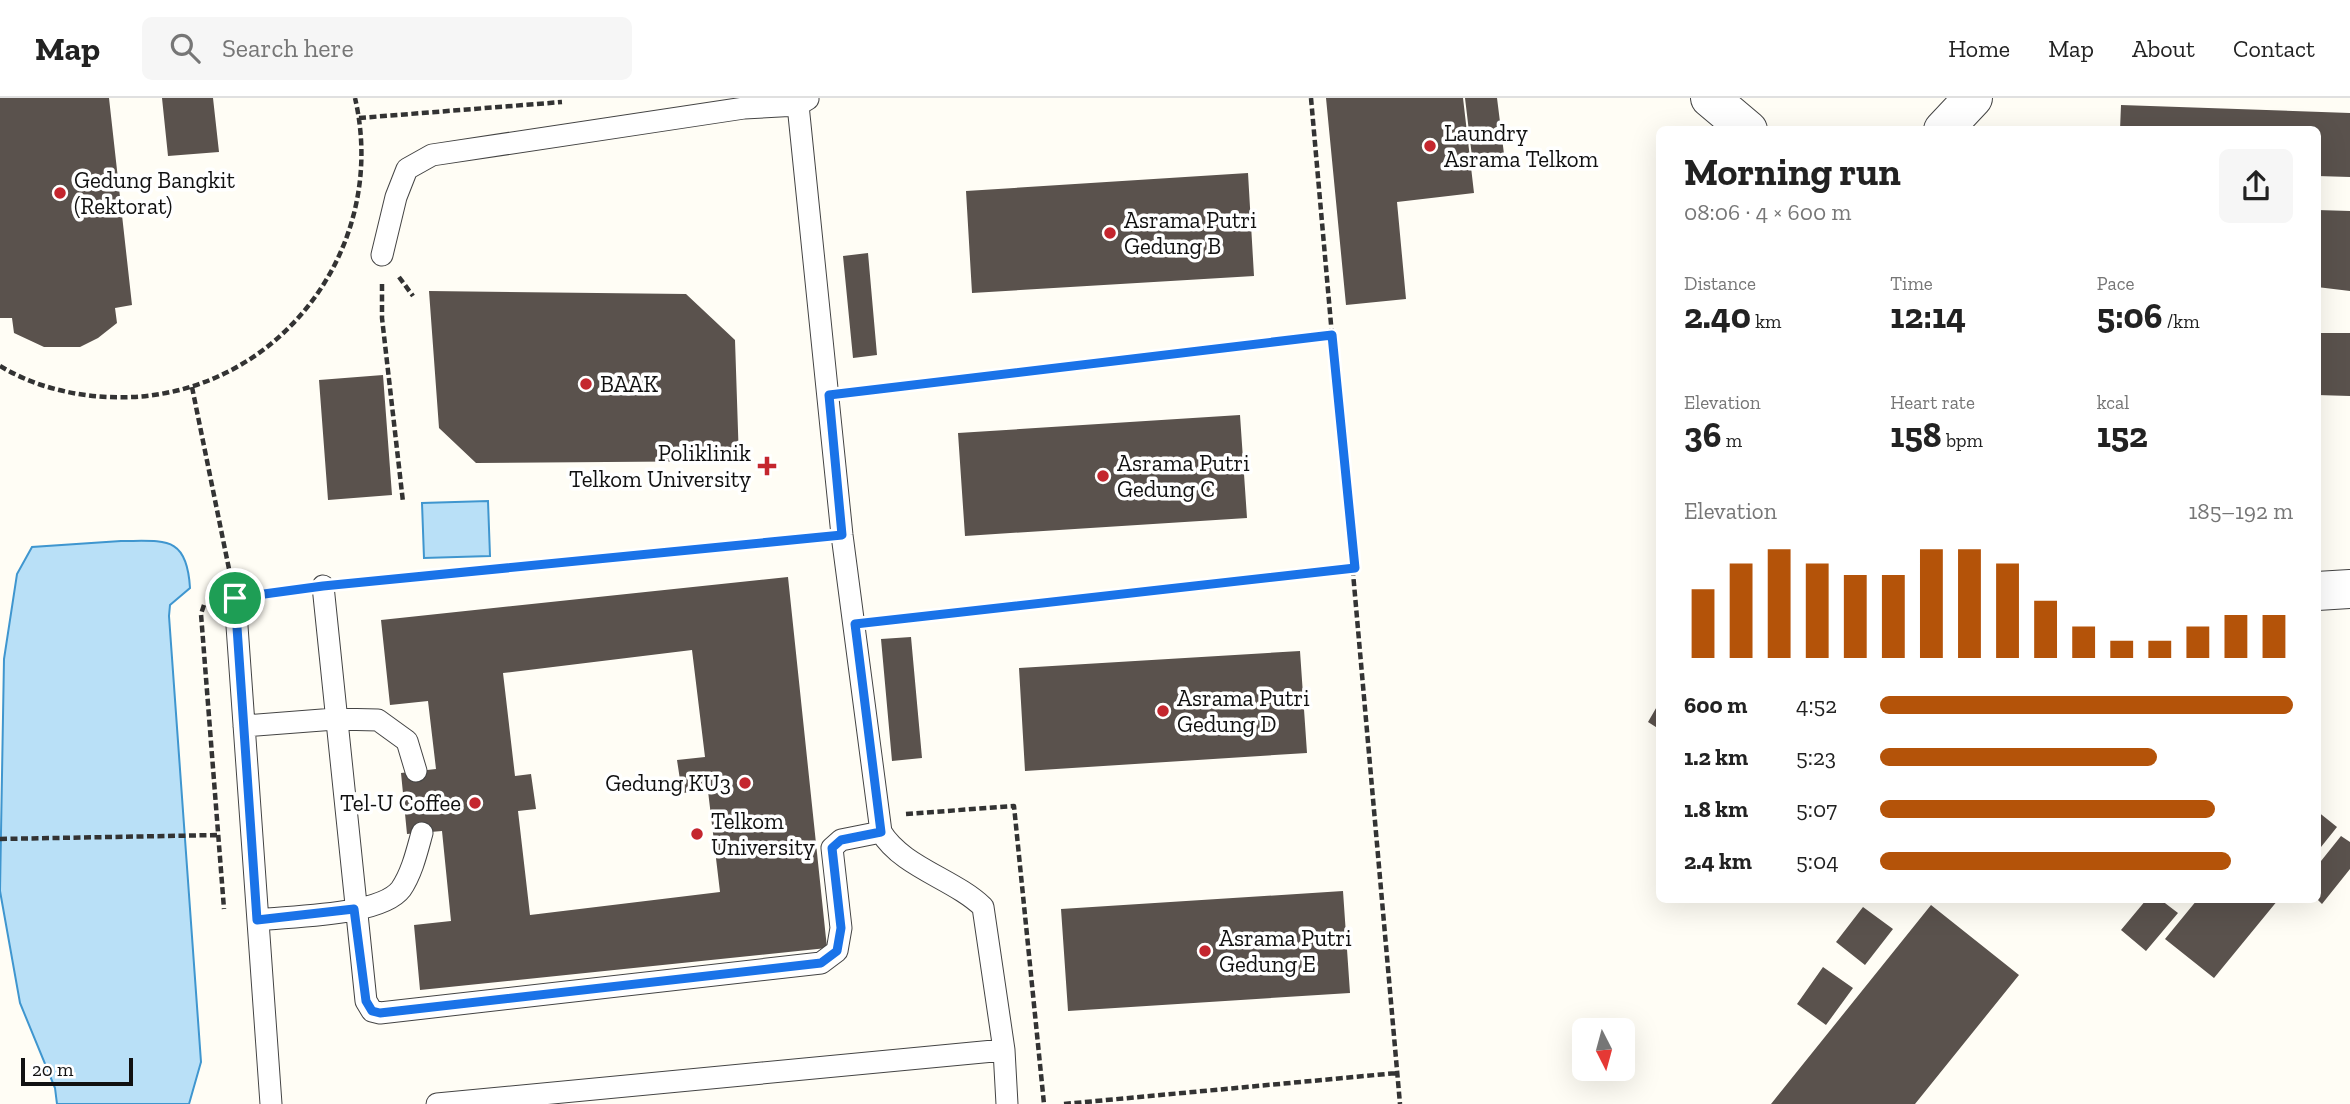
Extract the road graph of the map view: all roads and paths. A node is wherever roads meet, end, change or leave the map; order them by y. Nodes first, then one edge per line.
1 (355, 98) edge
2 (1311, 98) edge
3 (1710, 98) edge
4 (1973, 98) edge
5 (566, 102) dead end
6 (804, 102) edge
7 (359, 118) junction
8 (1743, 126) edge
9 (1947, 126) edge
10 (382, 255) joint
11 (1332, 335) junction
12 (0, 366) edge
13 (192, 387) junction
14 (829, 395) junction
15 (403, 502) dead end
16 (842, 535) junction
17 (1355, 568) junction
18 (323, 586) junction
19 (2350, 589) edge
20 (2321, 592) edge
21 (235, 598) junction
22 (855, 624) junction
23 (335, 719) junction
24 (244, 726) junction
25 (416, 771) dead end
26 (887, 824) junction
27 (422, 833) dead end
28 (191, 836) dead end
29 (0, 839) edge
30 (354, 909) junction
31 (257, 920) junction
32 (1004, 1050) junction
33 (1397, 1073) junction
34 (271, 1104) edge
35 (437, 1104) edge
36 (1007, 1104) edge
37 (1044, 1104) edge
38 (1064, 1104) edge
39 (1400, 1104) edge

1 - 7 path
2 - 11 path
3 - 8 street
4 - 9 street
5 - 7 path
6 - 10 lane
6 - 14 lane
7 - 13 path
10 - 15 path
11 - 14 path
11 - 17 path
12 - 13 path
13 - 21 path
14 - 16 lane
16 - 18 path
16 - 22 lane
17 - 22 path
17 - 33 path
18 - 21 path
18 - 23 lane
19 - 20 street
21 - 24 lane
22 - 26 lane
23 - 24 lane
23 - 25 lane
23 - 30 lane
24 - 31 lane
26 - 30 lane
26 - 32 lane
26 - 37 path
27 - 30 lane
28 - 29 path
30 - 31 lane
31 - 34 lane
32 - 35 lane
32 - 36 lane
33 - 38 path
33 - 39 path

